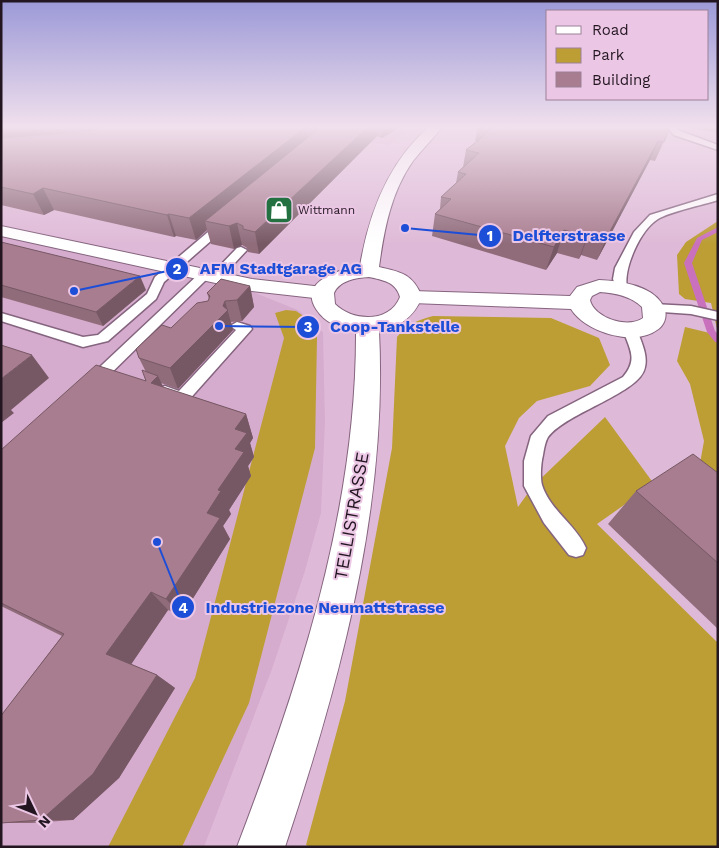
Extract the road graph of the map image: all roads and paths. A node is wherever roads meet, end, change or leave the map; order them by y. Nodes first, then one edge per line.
1 (403, 166) edge
2 (718, 197) edge
3 (231, 219) edge
4 (3, 234) edge
5 (241, 250) edge
6 (173, 268) junction
7 (369, 271) junction
8 (210, 276) junction
9 (621, 288) junction
10 (323, 293) junction
11 (412, 297) junction
12 (579, 303) junction
13 (171, 308) junction
14 (653, 308) junction
15 (189, 313) edge
16 (718, 316) edge
17 (1, 317) edge
18 (367, 324) junction
19 (237, 326) dead end
20 (630, 330) junction
21 (105, 371) junction
22 (122, 377) edge
23 (148, 386) edge
24 (81, 395) edge
25 (576, 548) dead end
26 (261, 847) edge

1 - 7 main road
2 - 9 lane
3 - 6 lane
4 - 6 main road
5 - 8 lane
6 - 8 main road
6 - 17 lane
7 - 10 main road
7 - 11 main road
8 - 10 main road
8 - 13 lane
9 - 12 main road
9 - 14 main road
10 - 18 main road
11 - 12 main road
11 - 18 main road
12 - 20 main road
13 - 15 lane
13 - 21 lane
14 - 16 lane
14 - 20 main road
18 - 26 main road, TELLISTRASSE
19 - 23 lane
20 - 25 lane
21 - 22 lane
21 - 24 lane

